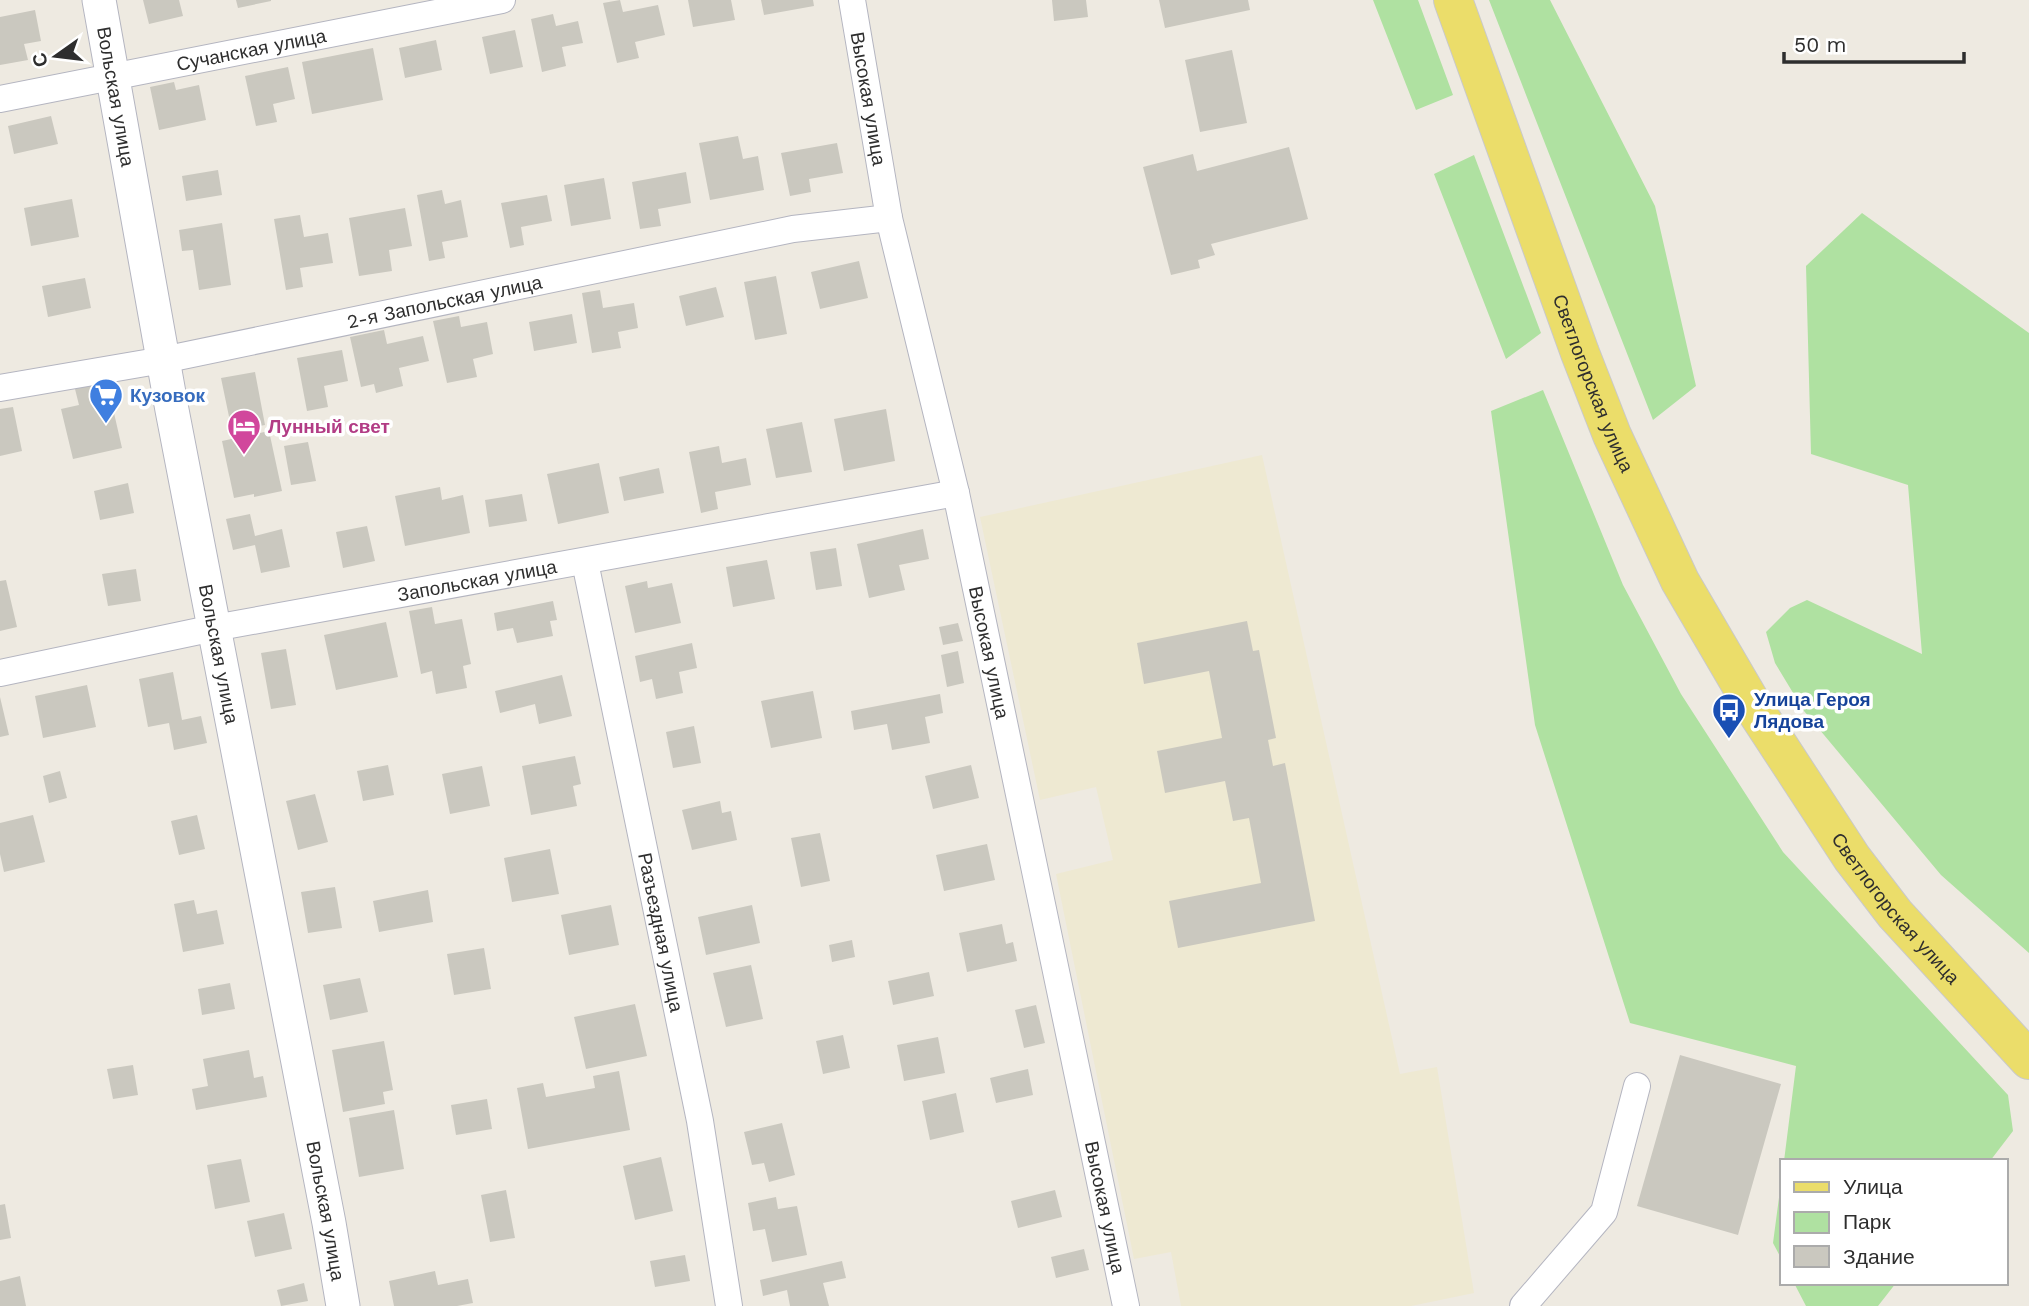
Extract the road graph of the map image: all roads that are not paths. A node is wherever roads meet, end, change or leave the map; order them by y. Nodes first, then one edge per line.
1 (99, 0) edge
2 (502, 0) edge
3 (852, 0) edge
4 (1453, 0) edge
5 (114, 77) junction
6 (0, 99) edge
7 (889, 218) junction
8 (163, 360) junction
9 (0, 388) edge
10 (957, 493) junction
11 (585, 562) junction
12 (214, 628) junction
13 (0, 673) edge
14 (1777, 744) junction
15 (2029, 1027) edge
16 (2029, 1060) edge
17 (1637, 1086) dead end
18 (343, 1306) edge
19 (729, 1306) edge
20 (1126, 1306) edge
21 (1523, 1306) edge

1 - 5 street, Вольская улица
2 - 5 street, Сучанская улица
3 - 7 street, Высокая улица
4 - 14 main road, Светлогорская улица
5 - 6 street, Сучанская улица
5 - 8 street, Вольская улица
7 - 8 street, 2-я Запольская улица
7 - 10 street, Высокая улица
8 - 9 street, 2-я Запольская улица
8 - 12 street, Вольская улица
10 - 11 street, Запольская улица
10 - 20 street, Высокая улица
11 - 12 street, Запольская улица
11 - 19 street, Разъездная улица
12 - 13 street, Запольская улица
12 - 18 street, Вольская улица
14 - 15 main road, Светлогорская улица
14 - 16 main road, Светлогорская улица
17 - 21 street

